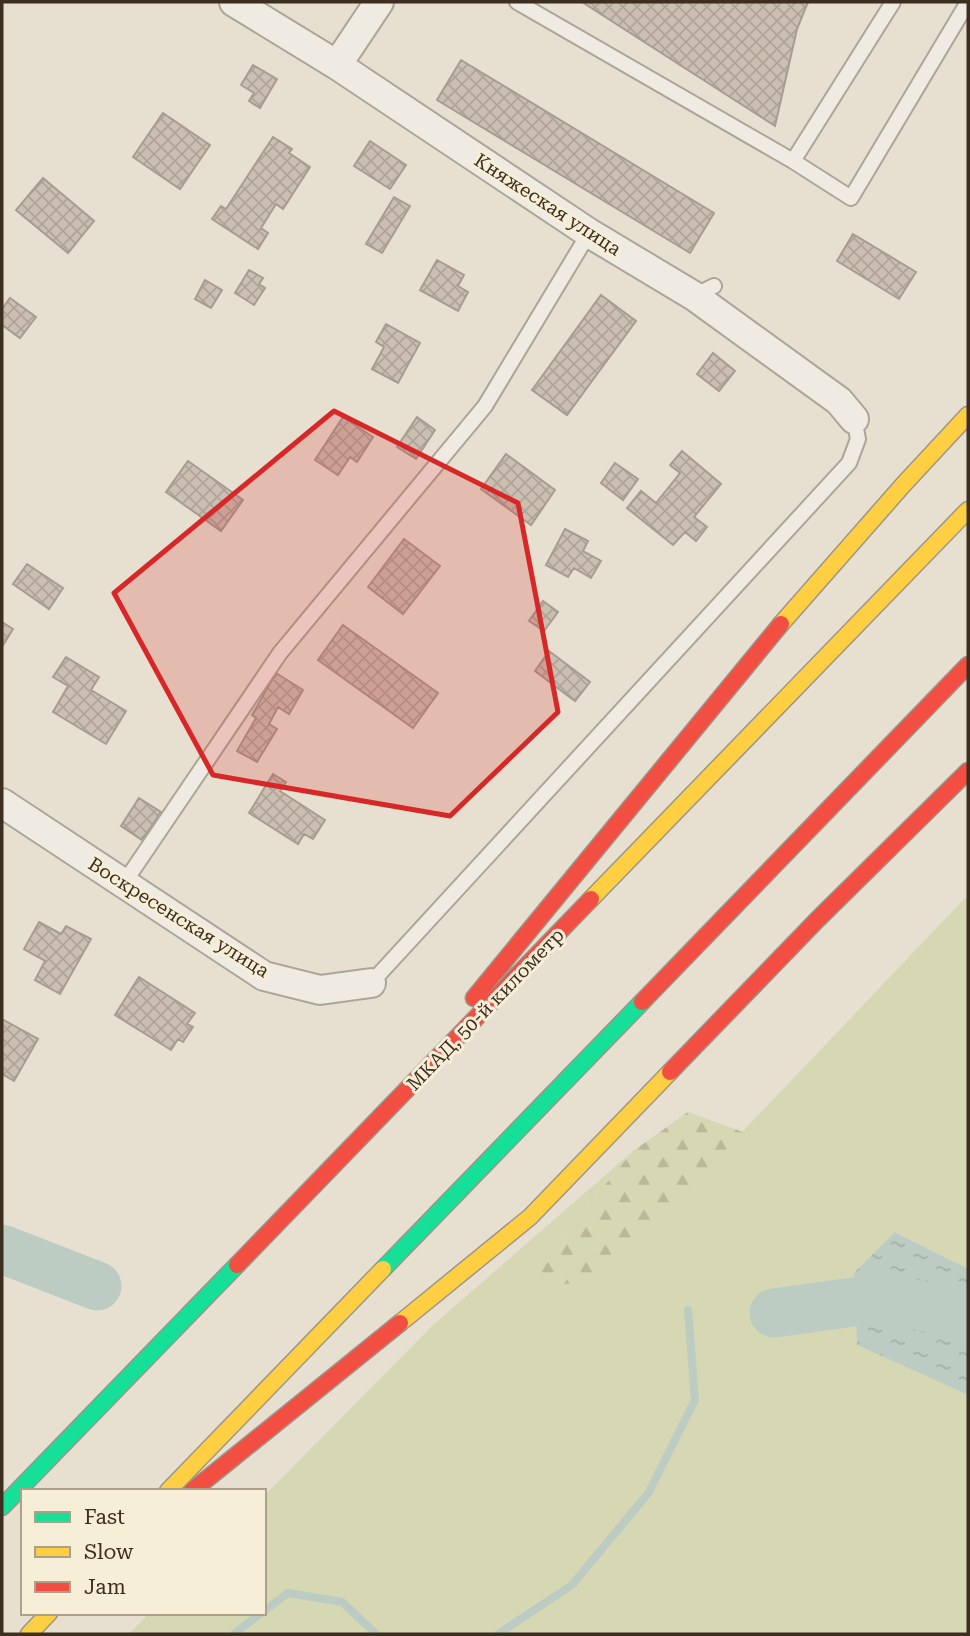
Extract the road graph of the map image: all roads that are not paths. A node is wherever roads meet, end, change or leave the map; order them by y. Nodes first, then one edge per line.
1 (233, 2) edge
2 (379, 2) edge
3 (517, 2) edge
4 (893, 2) edge
5 (968, 2) edge
6 (337, 65) junction
7 (793, 161) junction
8 (589, 233) junction
9 (968, 400) edge
10 (968, 415) edge
11 (854, 419) joint
12 (952, 432) junction
13 (968, 510) edge
14 (968, 665) edge
15 (968, 771) edge
16 (2, 803) edge
17 (124, 883) junction
18 (370, 983) joint
19 (345, 1153) junction
20 (170, 1489) edge
21 (194, 1489) edge
22 (2, 1507) edge
23 (48, 1615) edge
24 (29, 1634) edge

1 - 6 street, Княжеская улица
2 - 6 street
3 - 7 lane
4 - 7 lane
5 - 7 lane
6 - 8 street, Княжеская улица
8 - 11 street, Княжеская улица
8 - 17 lane
9 - 12 main road
10 - 12 main road
11 - 18 lane
12 - 19 main road
13 - 19 main road, МКАД, 50-й километр
14 - 20 main road
15 - 21 main road
16 - 17 street, Воскресенская улица
17 - 18 street, Воскресенская улица
19 - 22 main road, МКАД, 50-й километр
23 - 24 main road

